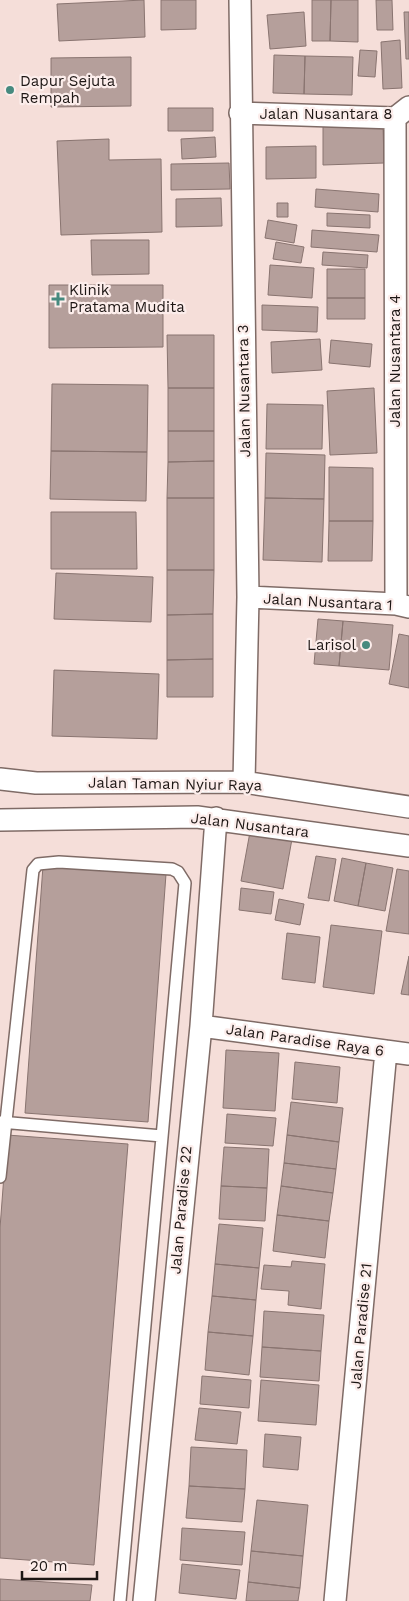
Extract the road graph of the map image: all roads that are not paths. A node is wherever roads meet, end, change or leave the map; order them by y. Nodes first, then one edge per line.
1 (240, 0) edge
2 (402, 112) edge
3 (240, 113) junction
4 (248, 597) junction
5 (402, 606) edge
6 (0, 779) edge
7 (244, 782) junction
8 (409, 807) edge
9 (216, 818) junction
10 (0, 820) edge
11 (409, 846) edge
12 (201, 1026) junction
13 (386, 1050) junction
14 (409, 1054) edge
15 (3, 1122) edge
16 (162, 1136) junction
17 (0, 1177) edge
18 (120, 1601) edge
19 (144, 1601) edge
20 (335, 1601) edge

1 - 3 street, Jalan Nusantara 3
2 - 3 street, Jalan Nusantara 8
2 - 5 street, Jalan Nusantara 4
3 - 4 street, Jalan Nusantara 3
4 - 5 street, Jalan Nusantara 1
4 - 7 street, Jalan Nusantara 3
6 - 7 street, Jalan Taman Nyiur Raya
7 - 8 street, Jalan Taman Nyiur Raya
9 - 10 street, Jalan Nusantara
9 - 11 street, Jalan Nusantara
9 - 12 street, Jalan Paradise 22
12 - 13 street, Jalan Paradise Raya 6
12 - 19 street, Jalan Paradise 22
13 - 14 street, Jalan Paradise Raya 6
13 - 20 street, Jalan Paradise 21
15 - 16 lane
15 - 16 lane
15 - 17 lane
16 - 18 lane

